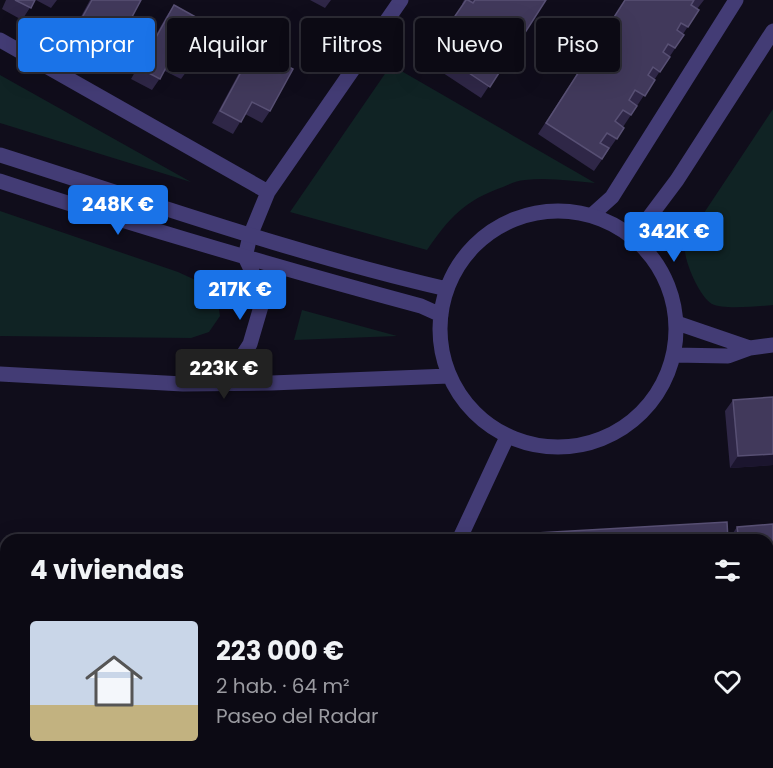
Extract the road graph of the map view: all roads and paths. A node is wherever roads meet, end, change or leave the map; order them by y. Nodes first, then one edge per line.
1 (401, 0) edge
2 (736, 0) edge
3 (773, 31) edge
4 (0, 40) edge
5 (0, 155) edge
6 (0, 181) edge
7 (268, 192) junction
8 (592, 216) junction
9 (632, 235) junction
10 (250, 236) junction
11 (246, 257) junction
12 (447, 289) junction
13 (441, 315) junction
14 (676, 323) junction
15 (773, 345) edge
16 (750, 348) junction
17 (674, 355) junction
18 (0, 374) edge
19 (449, 376) junction
20 (225, 383) junction
21 (507, 437) junction
22 (462, 534) edge

1 - 7 street
2 - 8 street
3 - 9 street
4 - 7 street
5 - 10 street
6 - 11 street
7 - 10 street
8 - 9 street
8 - 12 street
9 - 14 street
10 - 11 street
10 - 12 street
11 - 13 street
11 - 20 street
12 - 13 street
13 - 19 street
14 - 16 street
14 - 17 street
15 - 16 street
16 - 17 street
17 - 21 street
18 - 20 street
19 - 20 street
19 - 21 street
21 - 22 street

